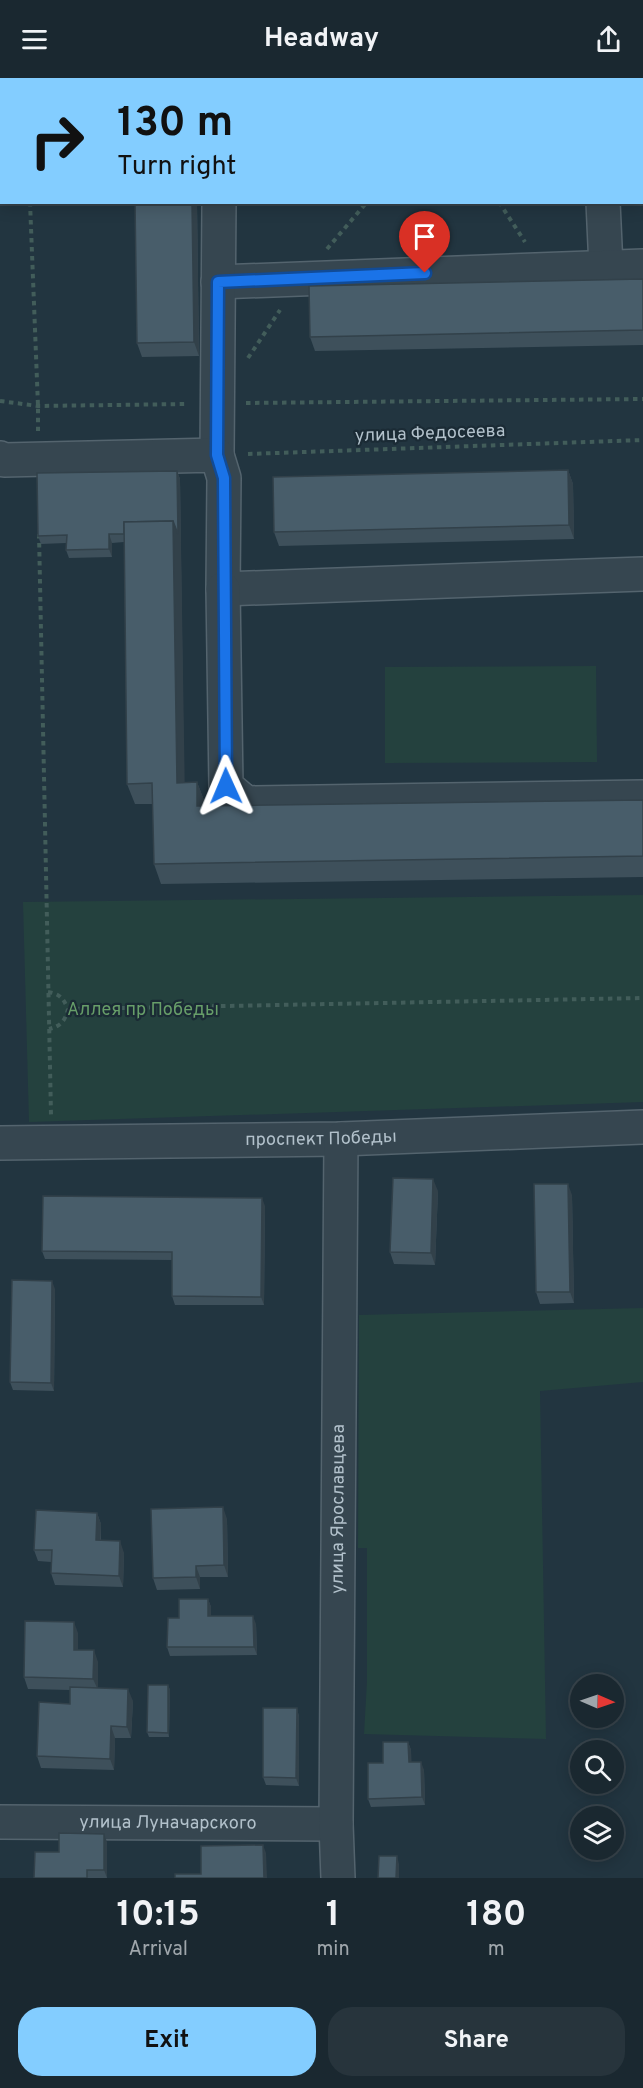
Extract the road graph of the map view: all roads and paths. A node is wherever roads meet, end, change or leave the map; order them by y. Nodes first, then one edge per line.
1 (30, 204) edge
2 (219, 204) edge
3 (500, 204) edge
4 (603, 204) edge
5 (643, 266) edge
6 (606, 267) junction
7 (542, 269) junction
8 (218, 282) junction
9 (643, 399) edge
10 (0, 401) edge
11 (217, 404) junction
12 (39, 406) junction
13 (643, 440) edge
14 (217, 455) junction
15 (0, 458) edge
16 (37, 459) junction
17 (39, 530) edge
18 (643, 574) edge
19 (224, 589) junction
20 (643, 797) edge
21 (48, 992) junction
22 (643, 998) edge
23 (68, 1009) junction
24 (49, 1029) junction
25 (643, 1127) edge
26 (341, 1139) junction
27 (0, 1143) edge
28 (52, 1143) junction
29 (0, 1822) edge
30 (336, 1824) junction
31 (338, 1878) edge

1 - 12 path
2 - 8 street
3 - 7 path
4 - 6 street
5 - 6 street
6 - 7 street
7 - 8 street
8 - 11 street
9 - 11 path
10 - 12 path
11 - 12 path
11 - 14 street
12 - 16 path
13 - 14 path, улица Федосеева
14 - 16 street
14 - 19 street
15 - 16 street
17 - 21 path
18 - 19 street
19 - 20 street
21 - 23 path
21 - 24 path
22 - 23 path
23 - 24 path
24 - 28 path
25 - 26 street, проспект Победы
26 - 28 street, проспект Победы
26 - 30 street, улица Ярославцева
27 - 28 street, проспект Победы
29 - 30 street, улица Луначарского
30 - 31 street, улица Ярославцева

